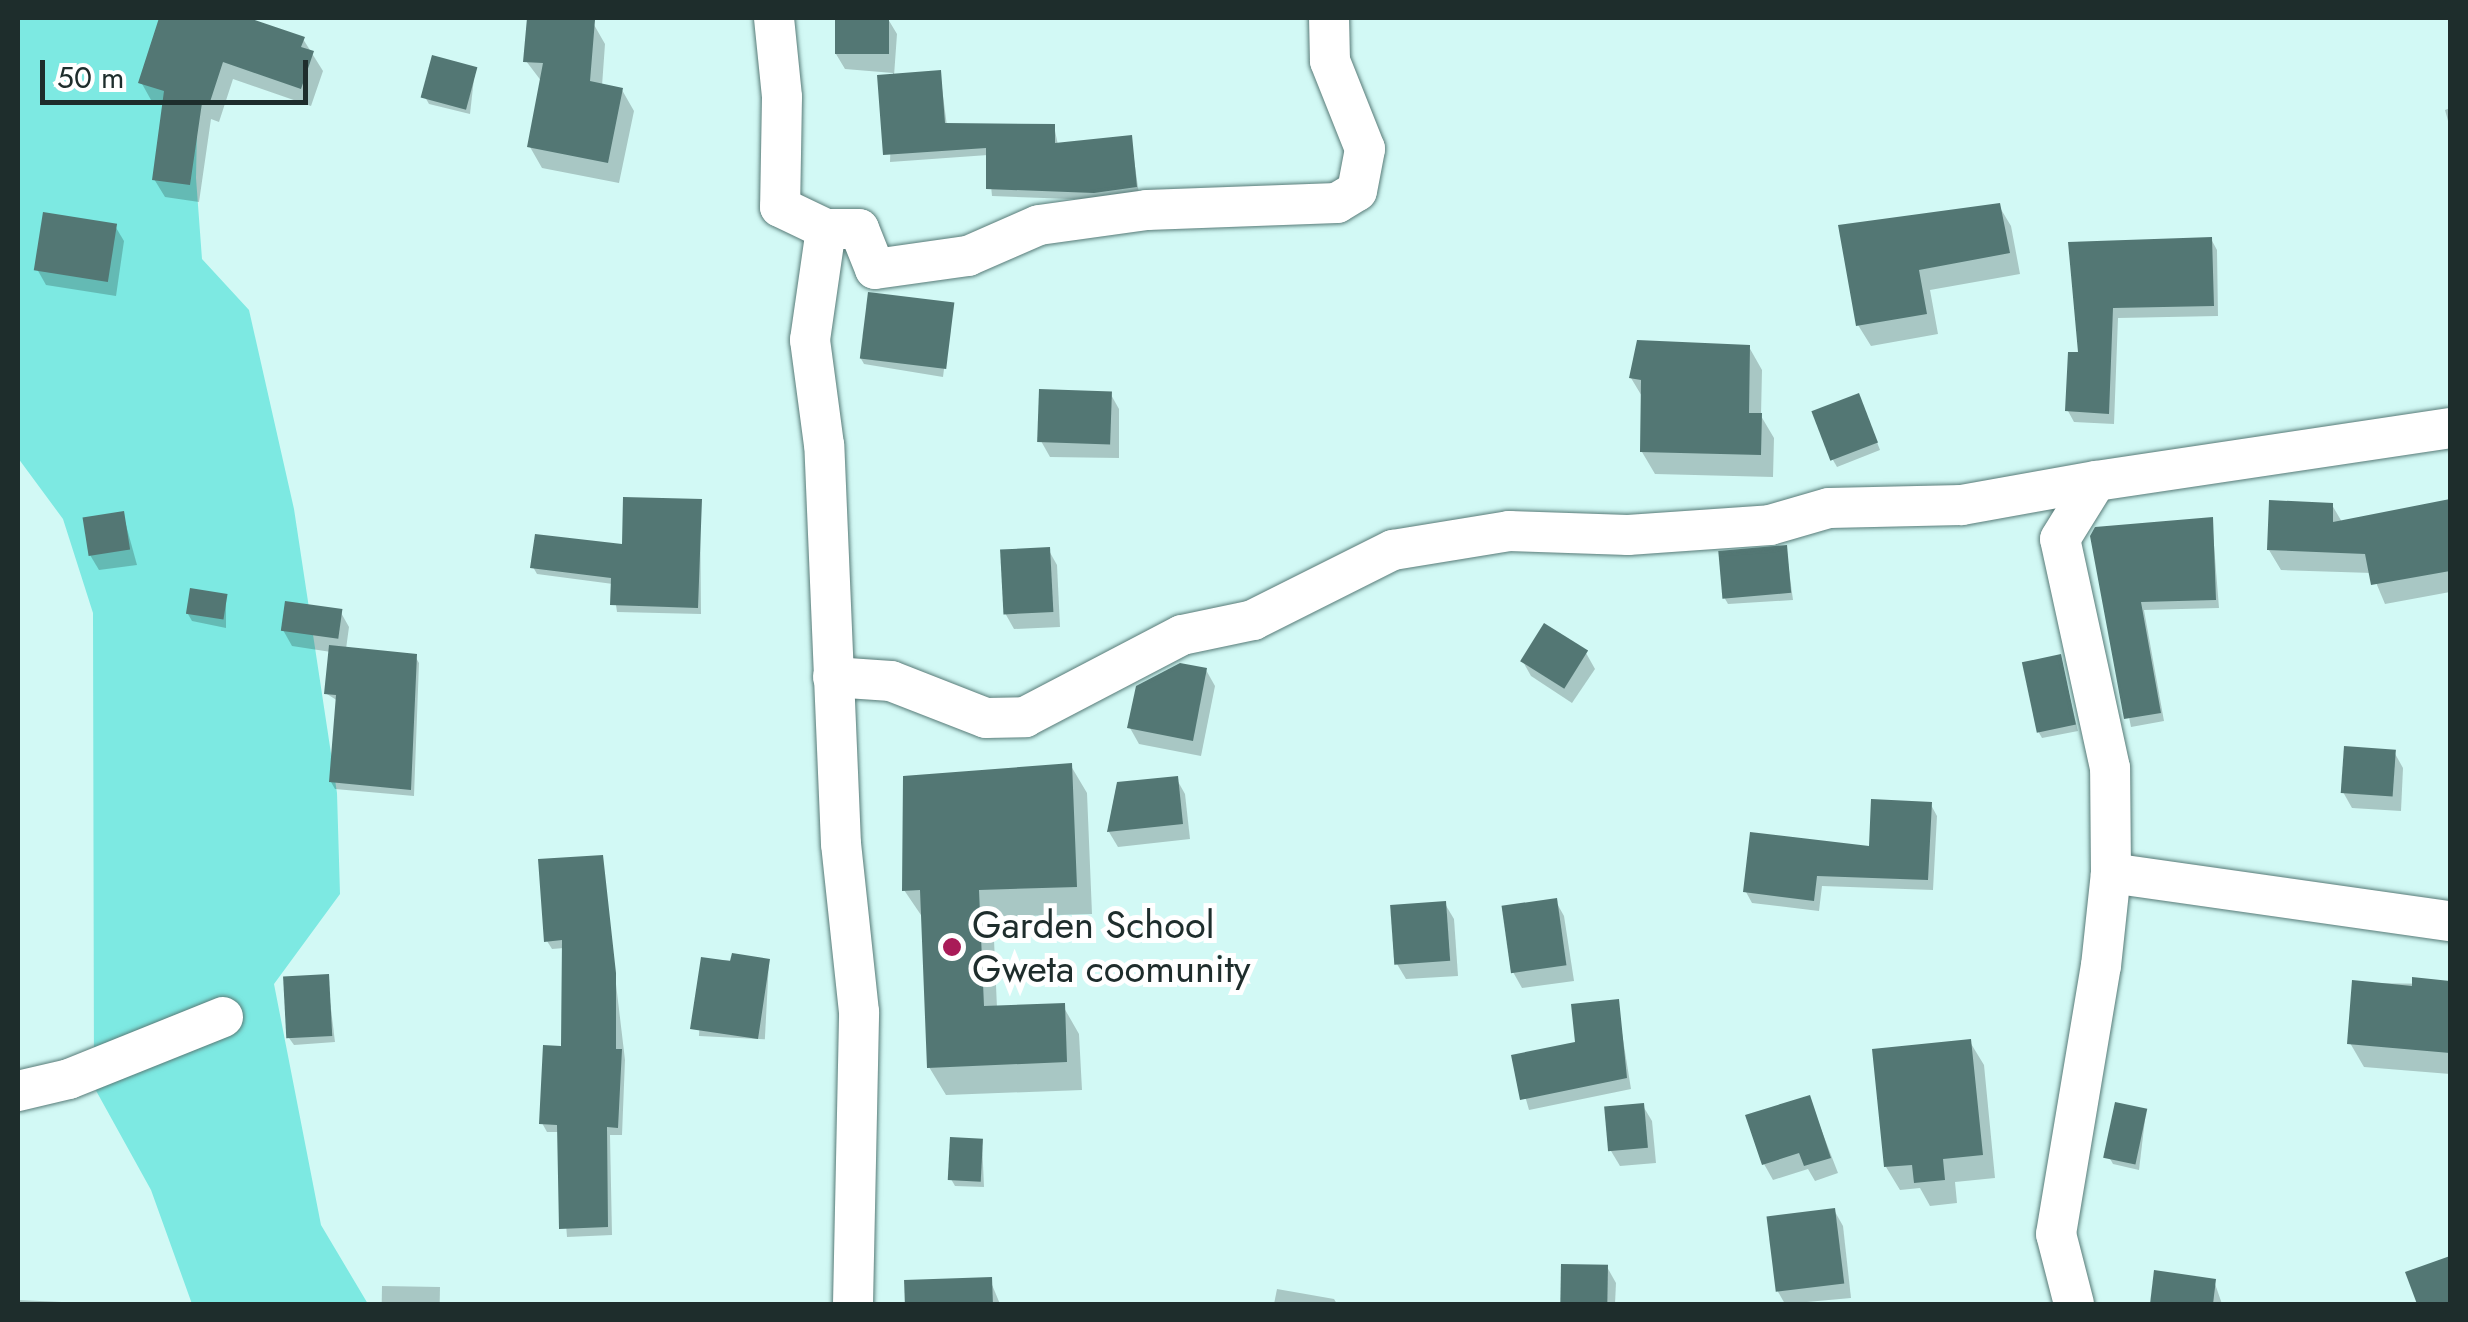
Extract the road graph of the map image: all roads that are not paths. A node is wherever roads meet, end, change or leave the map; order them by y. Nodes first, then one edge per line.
1 (774, 18) edge
2 (1329, 18) edge
3 (826, 229) junction
4 (2450, 428) edge
5 (2096, 481) junction
6 (833, 677) junction
7 (2111, 872) junction
8 (2450, 921) edge
9 (223, 1018) dead end
10 (18, 1091) edge
11 (853, 1304) edge
12 (2074, 1304) edge

1 - 3 street
2 - 3 street
3 - 6 street
4 - 5 street
5 - 6 street
5 - 7 street
6 - 11 street
7 - 8 street
7 - 12 street
9 - 10 street

